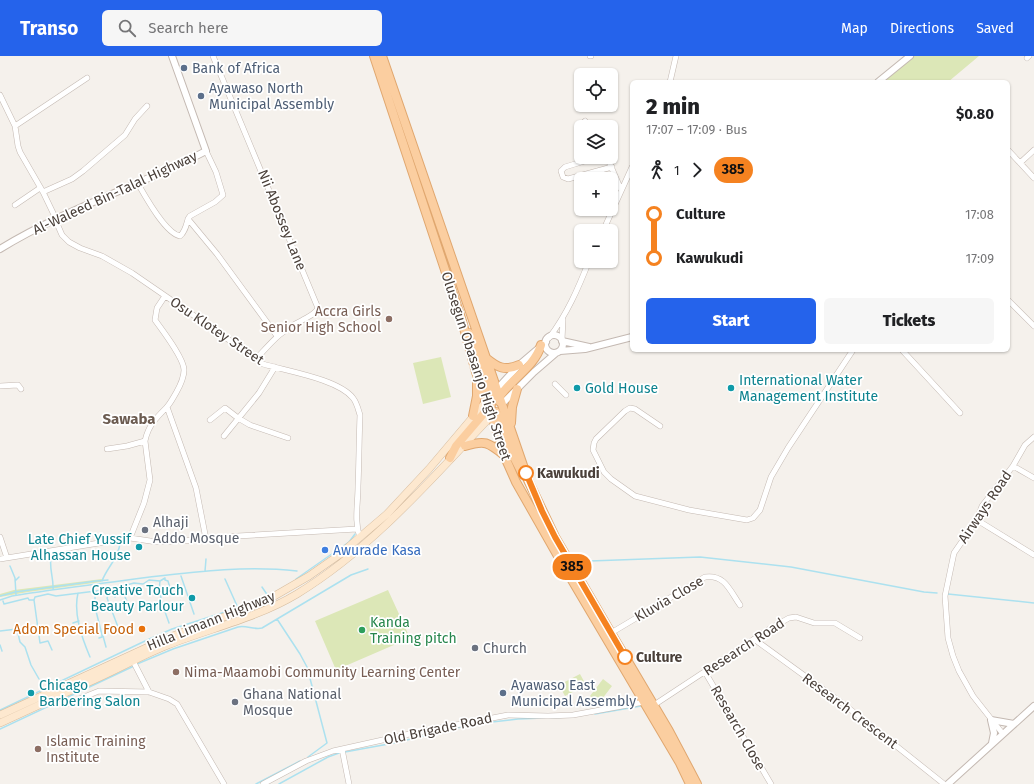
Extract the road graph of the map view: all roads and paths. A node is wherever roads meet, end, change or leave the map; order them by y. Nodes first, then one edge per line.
1 (172, 56) edge
2 (214, 56) edge
3 (374, 56) edge
4 (382, 56) edge
5 (676, 56) edge
6 (910, 56) edge
7 (86, 78) dead end
8 (670, 80) edge
9 (880, 80) edge
10 (0, 95) edge
11 (146, 106) dead end
12 (15, 126) junction
13 (1034, 150) edge
14 (206, 151) junction
15 (1010, 152) edge
16 (1020, 163) junction
17 (575, 164) edge
18 (610, 164) edge
19 (612, 167) junction
20 (630, 171) edge
21 (1034, 178) edge
22 (137, 182) junction
23 (42, 190) junction
24 (621, 190) junction
25 (15, 205) dead end
26 (56, 219) junction
27 (188, 219) junction
28 (606, 224) edge
29 (0, 249) edge
30 (586, 268) edge
31 (165, 296) junction
32 (1010, 302) edge
33 (564, 317) junction
34 (462, 321) junction
35 (1034, 326) edge
36 (277, 336) junction
37 (630, 338) edge
38 (562, 340) junction
39 (545, 342) junction
40 (592, 348) junction
41 (558, 352) junction
42 (852, 352) edge
43 (904, 352) edge
44 (486, 358) junction
45 (256, 359) junction
46 (519, 365) junction
47 (274, 367) junction
48 (476, 372) junction
49 (555, 384) dead end
50 (0, 386) edge
51 (21, 389) dead end
52 (517, 389) junction
53 (566, 395) dead end
54 (494, 402) junction
55 (167, 407) junction
56 (960, 413) dead end
57 (473, 416) junction
58 (238, 418) junction
59 (210, 420) dead end
60 (660, 426) dead end
61 (511, 428) junction
62 (224, 436) dead end
63 (1034, 436) edge
64 (288, 438) dead end
65 (144, 441) junction
66 (465, 446) junction
67 (107, 449) dead end
68 (504, 455) junction
69 (450, 458) junction
70 (1013, 466) junction
71 (1034, 478) edge
72 (528, 480) junction
73 (977, 520) junction
74 (357, 529) junction
75 (0, 537) edge
76 (130, 538) junction
77 (360, 538) junction
78 (206, 539) junction
79 (1034, 555) edge
80 (7, 558) junction
81 (0, 559) edge
82 (740, 605) dead end
83 (610, 633) junction
84 (860, 638) dead end
85 (754, 639) junction
86 (133, 661) junction
87 (705, 672) junction
88 (149, 692) junction
89 (644, 702) junction
90 (64, 705) dead end
91 (654, 705) junction
92 (1034, 706) edge
93 (0, 715) edge
94 (990, 720) junction
95 (0, 723) edge
96 (1014, 724) junction
97 (1003, 734) junction
98 (992, 743) junction
99 (342, 749) junction
100 (224, 784) edge
101 (263, 784) edge
102 (349, 784) edge
103 (690, 784) edge
104 (697, 784) edge
105 (770, 784) edge
106 (944, 784) edge
107 (948, 784) edge

1 - 14 street, Al-Waleed Bin-Talal Highway
2 - 36 street, Nii Abossey Lane
3 - 34 main road, Olusegun Obasanjo High Street
4 - 44 main road, Olusegun Obasanjo High Street
5 - 8 street
6 - 9 street
7 - 12 street
10 - 12 street, Osu Klotey Street
11 - 23 street
12 - 23 street, Osu Klotey Street
13 - 16 street
14 - 22 street, Al-Waleed Bin-Talal Highway
14 - 27 street
15 - 16 street
16 - 21 street
17 - 19 street
18 - 19 street
19 - 24 street
20 - 24 street
22 - 26 street, Al-Waleed Bin-Talal Highway
22 - 27 street
23 - 25 street
23 - 26 street, Osu Klotey Street
24 - 28 street
26 - 29 street, Al-Waleed Bin-Talal Highway
26 - 31 street, Osu Klotey Street
27 - 36 street
30 - 33 street
31 - 45 street, Osu Klotey Street
31 - 55 street
32 - 35 street
33 - 38 street
33 - 39 street
34 - 48 main road, Olusegun Obasanjo High Street
34 - 54 main road
36 - 45 street, Nii Abossey Lane
37 - 40 street
38 - 39 street
38 - 40 street
38 - 41 street
39 - 41 street
39 - 46 street
39 - 54 main road
40 - 41 street
41 - 52 street
42 - 60 street
43 - 56 street
44 - 46 main road
44 - 54 main road, Olusegun Obasanjo High Street
45 - 47 street, Osu Klotey Street
46 - 54 street
47 - 58 street
47 - 74 street, Osu Klotey Street
48 - 54 main road, Olusegun Obasanjo High Street
48 - 57 main road
49 - 53 street
50 - 51 street
52 - 54 street
52 - 61 main road
54 - 57 main road, Hilla Limann Highway
54 - 61 main road, Olusegun Obasanjo High Street
54 - 66 main road, Hilla Limann Highway
54 - 68 main road, Olusegun Obasanjo High Street
54 - 69 main road
54 - 72 main road
55 - 65 street
55 - 78 street
57 - 77 main road, Hilla Limann Highway
58 - 59 street
58 - 62 street
58 - 64 street
61 - 72 main road, Olusegun Obasanjo High Street
63 - 70 street, Airways Road
65 - 67 street
65 - 76 street
66 - 68 main road
66 - 69 main road, Hilla Limann Highway
68 - 89 main road, Olusegun Obasanjo High Street
69 - 86 main road, Hilla Limann Highway
70 - 71 street
70 - 73 street, Airways Road
72 - 83 main road, Olusegun Obasanjo High Street
73 - 79 street
73 - 94 street, Airways Road
74 - 77 street, Osu Klotey Street
74 - 78 street
75 - 80 street
76 - 78 street
76 - 80 street
77 - 93 main road, Hilla Limann Highway
80 - 81 street
82 - 83 street, Kluvia Close
83 - 91 main road, Olusegun Obasanjo High Street
84 - 85 street, Research Road
85 - 87 street, Research Road
85 - 106 street, Research Crescent
86 - 88 street
86 - 95 main road, Hilla Limann Highway
87 - 91 street, Research Road
87 - 105 street, Research Close
88 - 90 street
88 - 100 street
89 - 99 street, Old Brigade Road
89 - 103 main road, Olusegun Obasanjo High Street
91 - 104 main road, Olusegun Obasanjo High Street
92 - 96 street
94 - 96 street
94 - 97 street, Airways Road
94 - 98 street
96 - 97 street
97 - 98 street
98 - 107 street
99 - 101 street, Old Brigade Road
99 - 102 street

